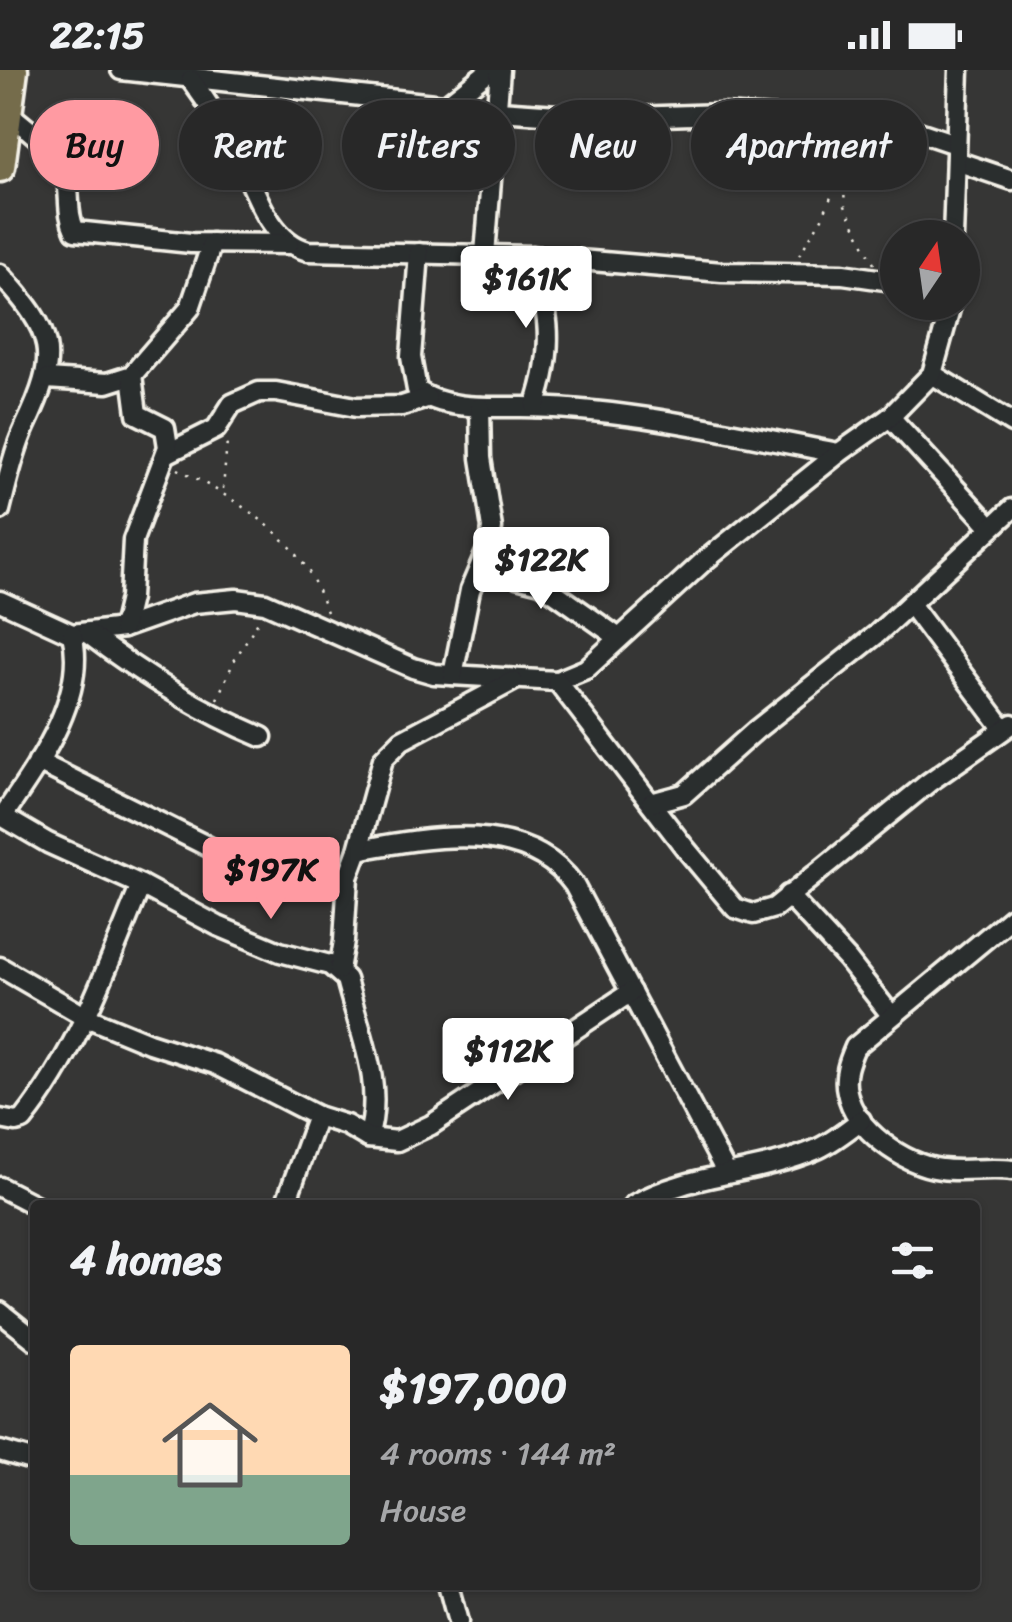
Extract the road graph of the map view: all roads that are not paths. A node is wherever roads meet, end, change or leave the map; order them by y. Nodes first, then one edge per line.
1 (13, 70) edge
2 (121, 70) edge
3 (490, 70) edge
4 (500, 70) edge
5 (959, 70) edge
6 (191, 80) junction
7 (387, 100) edge
8 (453, 100) edge
9 (499, 100) edge
10 (7, 112) junction
11 (515, 112) edge
12 (956, 153) junction
13 (0, 167) edge
14 (1012, 180) edge
15 (491, 190) edge
16 (954, 220) edge
17 (212, 244) junction
18 (289, 244) junction
19 (419, 253) junction
20 (485, 254) junction
21 (532, 256) junction
22 (0, 274) edge
23 (880, 279) edge
24 (947, 320) edge
25 (932, 374) junction
26 (132, 376) junction
27 (47, 379) junction
28 (427, 398) junction
29 (480, 406) junction
30 (535, 407) junction
31 (890, 417) junction
32 (1012, 422) edge
33 (839, 453) junction
34 (165, 457) junction
35 (1012, 509) edge
36 (0, 510) edge
37 (991, 527) junction
38 (490, 544) junction
39 (0, 601) edge
40 (910, 604) junction
41 (124, 628) junction
42 (80, 634) junction
43 (619, 638) junction
44 (453, 675) junction
45 (514, 680) junction
46 (557, 681) junction
47 (1007, 726) edge
48 (262, 737) dead end
49 (38, 762) junction
50 (650, 804) junction
51 (1, 815) edge
52 (358, 850) junction
53 (348, 878) junction
54 (142, 884) junction
55 (788, 896) junction
56 (1012, 917) edge
57 (0, 967) edge
58 (339, 970) junction
59 (631, 992) junction
60 (890, 1015) junction
61 (86, 1017) junction
62 (317, 1116) junction
63 (0, 1119) edge
64 (861, 1120) junction
65 (368, 1138) junction
66 (1012, 1170) edge
67 (726, 1172) junction
68 (0, 1187) edge
69 (287, 1200) edge
70 (641, 1200) edge
71 (30, 1202) edge
72 (0, 1312) edge
73 (30, 1336) edge
74 (0, 1451) edge
75 (30, 1460) edge
76 (449, 1590) edge
77 (458, 1622) edge

1 - 10 highway
2 - 6 street
3 - 8 street
4 - 9 street
5 - 12 street
6 - 7 street
6 - 18 street
10 - 13 highway
10 - 17 street
11 - 12 street
12 - 14 street
12 - 16 street
15 - 20 street
17 - 18 street
17 - 26 street
18 - 19 street
19 - 20 street
19 - 28 street
20 - 21 street
21 - 23 street
21 - 30 street
22 - 27 street
24 - 25 street
25 - 31 street
25 - 32 street
26 - 27 street
26 - 34 street
27 - 36 street
28 - 29 street
28 - 34 street
29 - 30 street
29 - 38 street
30 - 33 street
31 - 33 street
31 - 37 street
33 - 43 street
34 - 41 street
35 - 37 street
37 - 40 street
38 - 43 street
38 - 44 street
39 - 42 street
40 - 47 street
40 - 50 street
41 - 42 street
41 - 44 street
42 - 48 street
42 - 49 street
43 - 46 street
44 - 45 street
45 - 46 street
45 - 52 street
46 - 50 street
47 - 55 street
49 - 51 street
49 - 53 street
50 - 55 street
51 - 54 street
52 - 53 street
52 - 59 street
53 - 58 street
54 - 58 street
54 - 61 street
55 - 60 street
56 - 60 street
57 - 61 street
58 - 65 street
59 - 65 street
59 - 67 street
60 - 64 street
61 - 62 street
61 - 63 street
62 - 65 street
62 - 69 street
64 - 66 street
64 - 67 street
67 - 70 street
68 - 71 street
72 - 73 street
74 - 75 street
76 - 77 street

